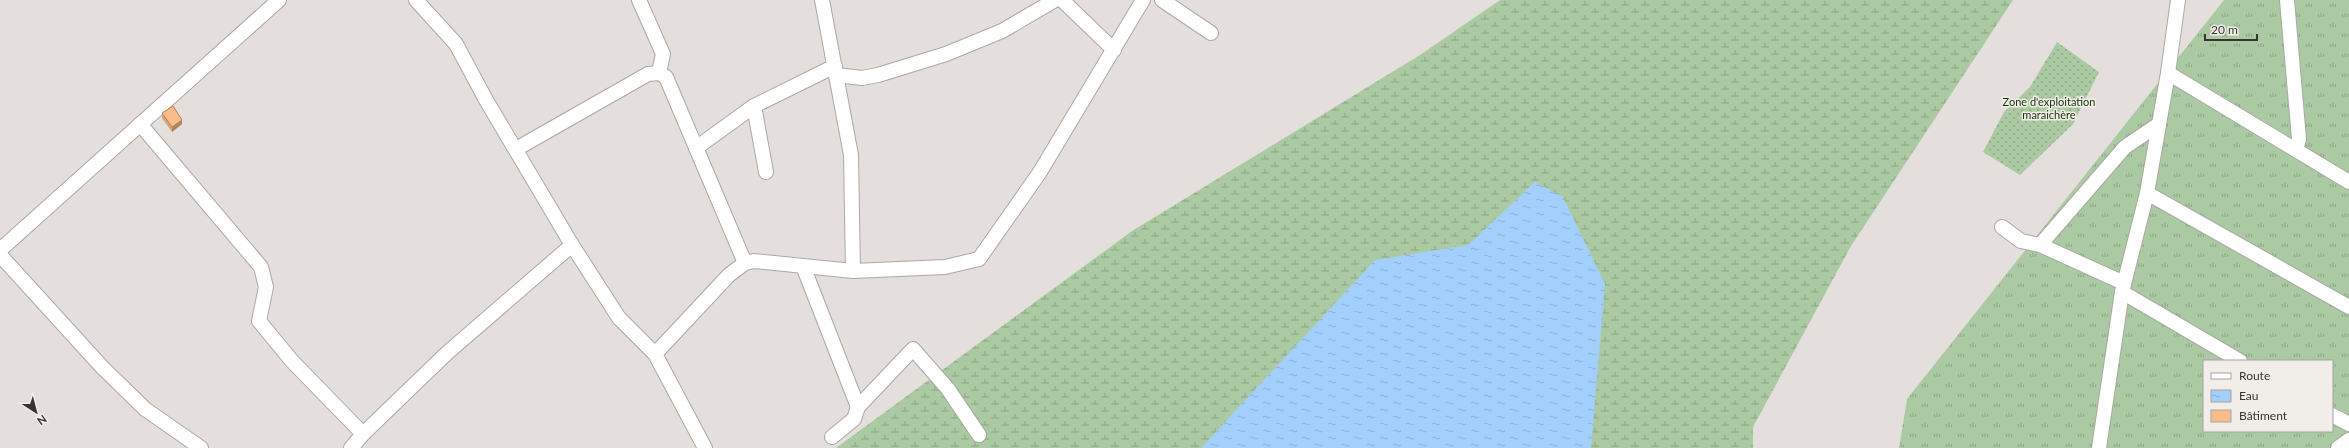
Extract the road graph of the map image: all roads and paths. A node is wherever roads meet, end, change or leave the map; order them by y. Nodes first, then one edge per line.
1 (280, 0) edge
2 (416, 0) edge
3 (640, 0) edge
4 (822, 0) edge
5 (1055, 0) edge
6 (1062, 0) edge
7 (1143, 0) edge
8 (1162, 0) edge
9 (2178, 0) edge
10 (2287, 0) edge
11 (1211, 33) dead end
12 (1114, 50) junction
13 (835, 71) junction
14 (659, 73) junction
15 (2168, 73) junction
16 (754, 106) junction
17 (140, 124) junction
18 (2159, 124) junction
19 (516, 148) junction
20 (696, 148) junction
21 (2296, 150) junction
22 (766, 172) dead end
23 (2349, 182) edge
24 (2147, 193) junction
25 (2002, 227) dead end
26 (572, 245) junction
27 (2040, 245) junction
28 (0, 250) edge
29 (0, 254) edge
30 (745, 263) junction
31 (803, 266) junction
32 (853, 271) junction
33 (2123, 288) junction
34 (2349, 307) edge
35 (655, 354) junction
36 (2238, 360) edge
37 (858, 407) junction
38 (2333, 415) edge
39 (2349, 424) edge
40 (363, 434) junction
41 (979, 435) dead end
42 (832, 437) dead end
43 (2349, 440) edge
44 (201, 448) edge
45 (351, 448) edge
46 (705, 448) edge
47 (2099, 448) edge
48 (2338, 448) edge

1 - 17 street
2 - 19 street
3 - 14 street
4 - 13 street
5 - 13 street
6 - 12 street
7 - 12 street
8 - 11 street
9 - 15 street
10 - 21 street
12 - 32 street
13 - 16 street
13 - 32 street
14 - 19 street
14 - 20 street
15 - 18 street
15 - 21 street
16 - 20 street
16 - 22 street
17 - 28 street
17 - 40 street
18 - 24 street
18 - 27 street
19 - 26 street
20 - 30 street
21 - 23 street
24 - 33 street
24 - 34 street
25 - 27 street
26 - 35 street
26 - 40 street
27 - 33 street
29 - 44 street
30 - 31 street
30 - 35 street
31 - 32 street
31 - 37 street
33 - 36 street
33 - 47 street
35 - 46 street
37 - 41 street
37 - 42 street
38 - 39 street
40 - 45 street
43 - 48 street

